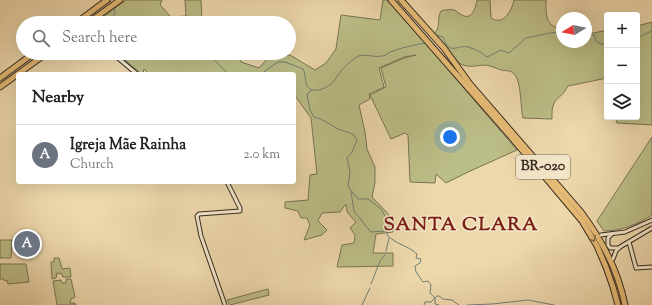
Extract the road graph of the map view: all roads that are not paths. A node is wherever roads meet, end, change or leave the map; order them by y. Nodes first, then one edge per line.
1 (106, 0) edge
2 (391, 0) edge
3 (401, 0) edge
4 (119, 1) edge
5 (88, 14) joint
6 (415, 15) junction
7 (85, 16) edge
8 (99, 16) edge
9 (409, 21) junction
10 (445, 50) junction
11 (439, 55) junction
12 (24, 60) edge
13 (37, 60) edge
14 (120, 60) edge
15 (21, 72) edge
16 (135, 72) edge
17 (16, 76) edge
18 (0, 78) edge
19 (0, 88) edge
20 (539, 167) junction
21 (228, 184) edge
22 (556, 186) junction
23 (652, 220) edge
24 (592, 227) junction
25 (652, 228) edge
26 (612, 234) junction
27 (601, 235) junction
28 (629, 242) junction
29 (620, 247) junction
30 (613, 262) junction
31 (606, 267) junction
32 (652, 268) edge
33 (226, 305) edge
34 (618, 305) edge
35 (626, 305) edge

1 - 5 highway
2 - 9 highway, BR-020
3 - 6 highway, BR-020
4 - 8 highway
5 - 7 highway
6 - 9 highway
6 - 10 highway, BR-020
9 - 11 highway, BR-020
10 - 11 highway
10 - 20 highway, BR-020
11 - 20 highway, BR-020
12 - 18 highway
13 - 15 highway
14 - 16 street
17 - 19 highway
20 - 22 highway, BR-020
21 - 33 street
22 - 24 highway, BR-020
22 -> 31 highway, BR-020
23 - 26 street
24 - 27 highway
24 - 30 highway, BR-020
25 - 28 street
26 - 27 street
26 - 29 street
27 - 30 highway
28 - 29 street
28 - 32 street
29 - 30 street
30 - 31 highway
30 - 35 highway
31 - 34 highway, BR-020

